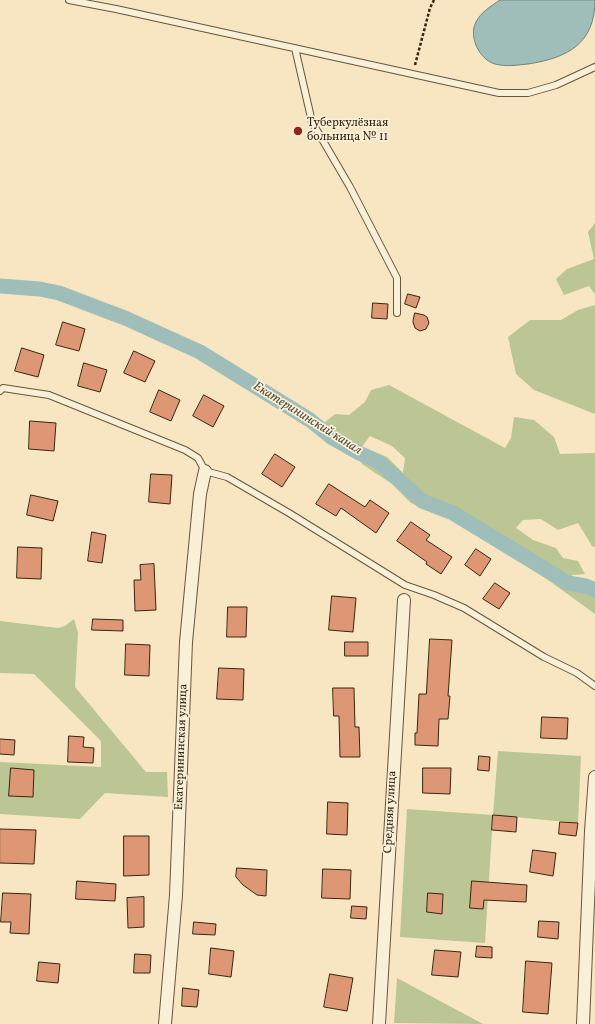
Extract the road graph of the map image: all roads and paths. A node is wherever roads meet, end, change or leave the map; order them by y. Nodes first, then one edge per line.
1 (69, 0) edge
2 (434, 0) edge
3 (295, 48) junction
4 (595, 67) edge
5 (413, 74) junction
6 (397, 313) dead end
7 (0, 391) edge
8 (205, 471) junction
9 (404, 600) dead end
10 (595, 686) edge
11 (595, 777) edge
12 (165, 1024) edge
13 (379, 1024) edge
14 (583, 1024) edge

1 - 3 lane
2 - 5 path
3 - 5 lane
3 - 6 lane
4 - 5 lane
7 - 8 lane
8 - 10 lane
8 - 12 street, Екатерининская улица
9 - 13 street, Средняя улица
11 - 14 street

